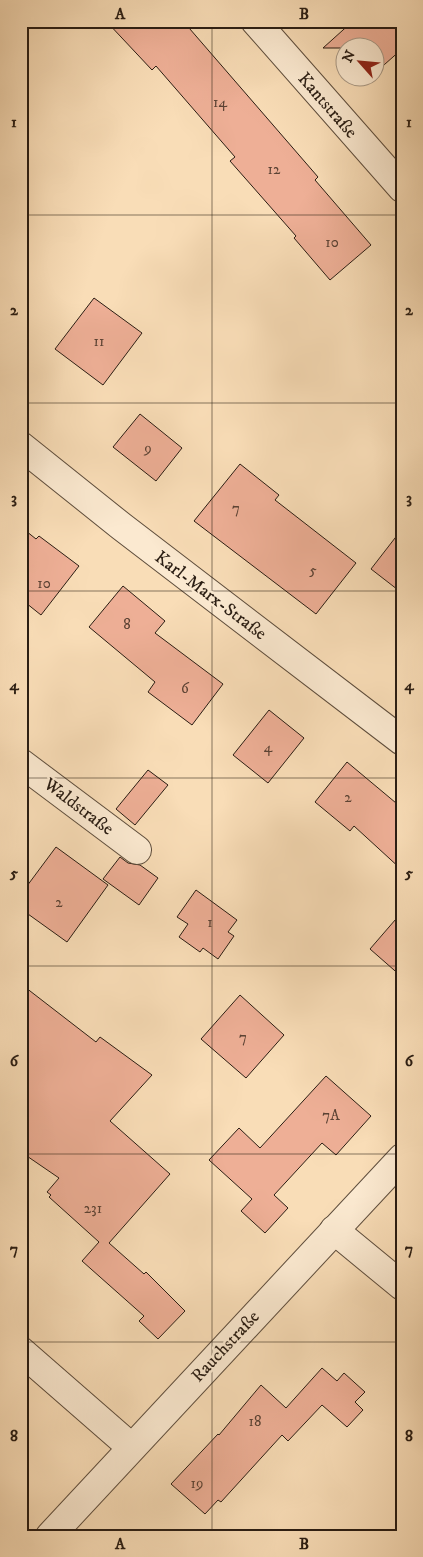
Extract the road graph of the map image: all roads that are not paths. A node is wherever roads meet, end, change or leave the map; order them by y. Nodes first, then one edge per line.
1 (255, 21) edge
2 (402, 188) edge
3 (21, 446) edge
4 (402, 741) edge
5 (21, 763) edge
6 (137, 850) dead end
7 (402, 1158) edge
8 (334, 1230) junction
9 (402, 1286) edge
10 (21, 1351) edge
11 (131, 1447) junction
12 (64, 1531) edge

1 - 2 street, Kantstraße
3 - 4 street, Karl-Marx-Straße
5 - 6 street, Waldstraße
7 - 8 street, Rauchstraße
8 - 9 street
8 - 11 street, Rauchstraße
10 - 11 street
11 - 12 street, Rauchstraße

